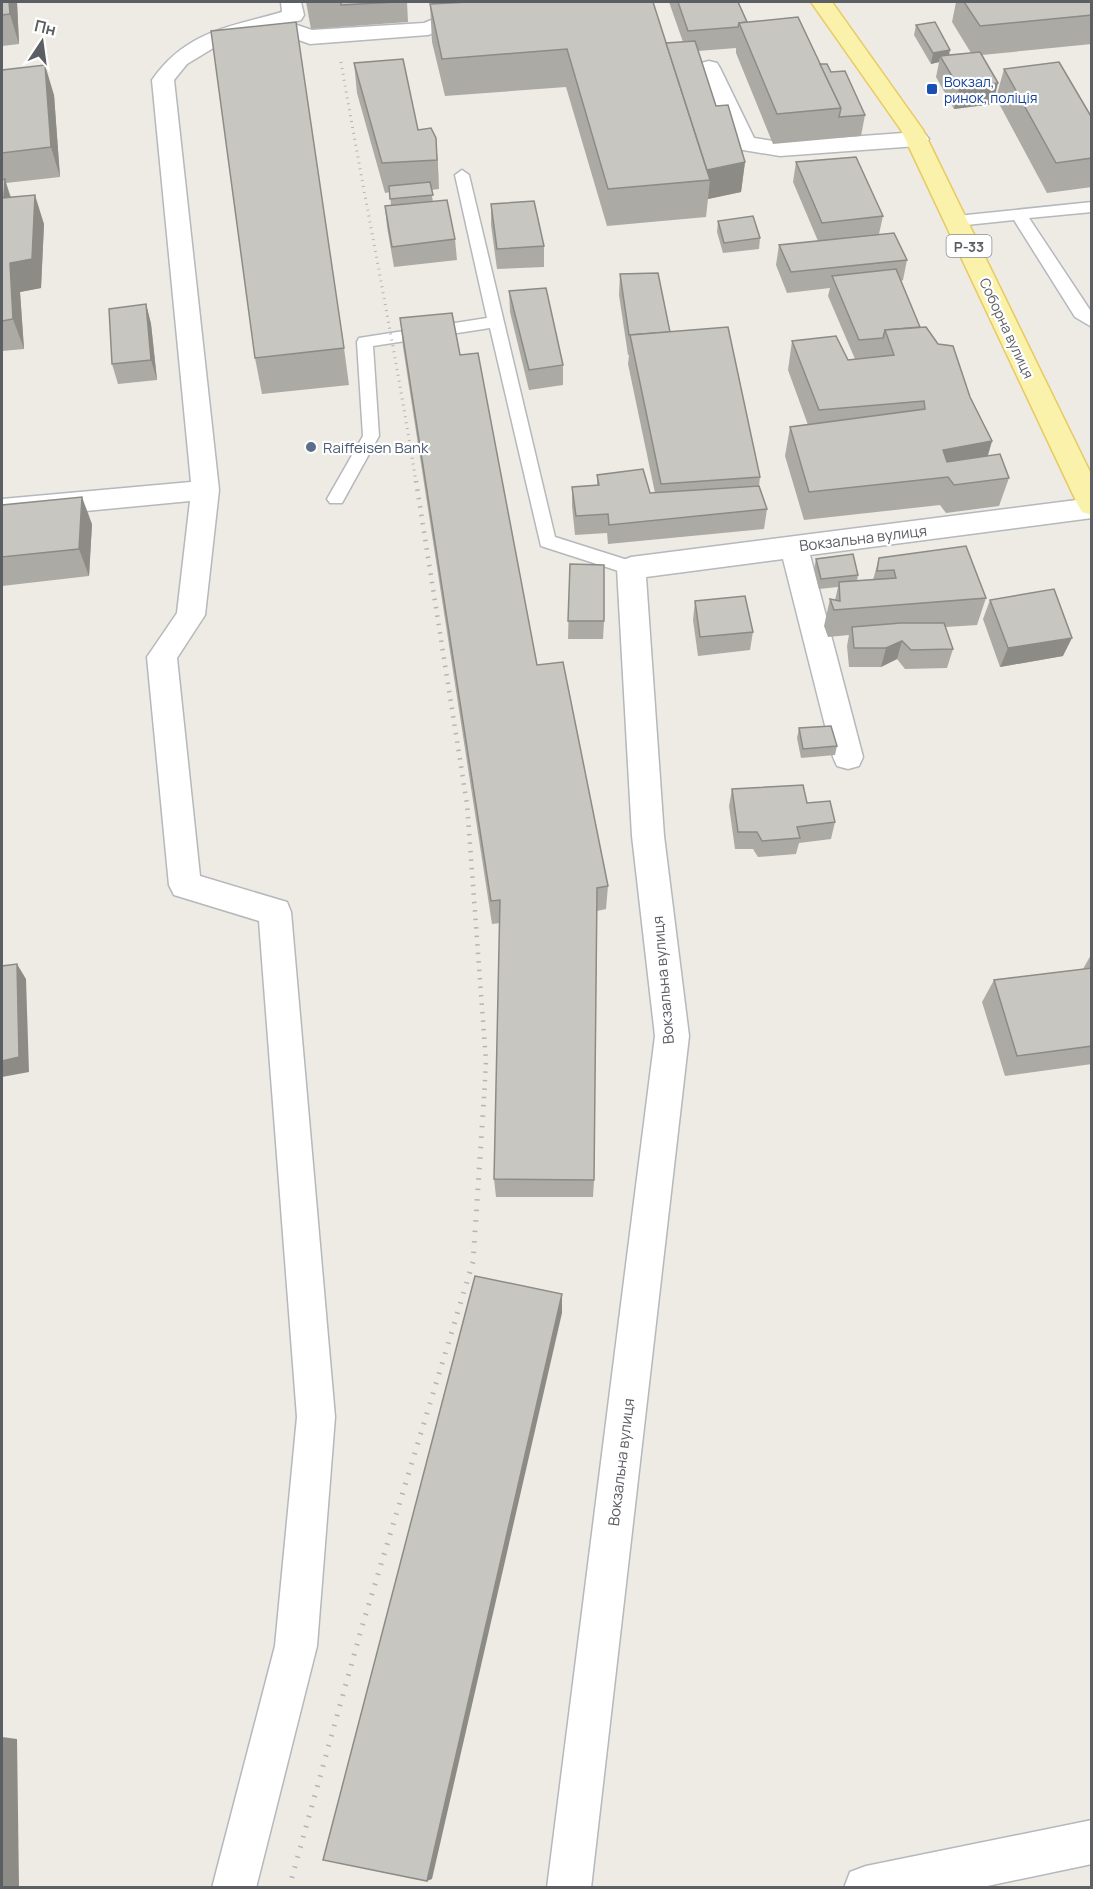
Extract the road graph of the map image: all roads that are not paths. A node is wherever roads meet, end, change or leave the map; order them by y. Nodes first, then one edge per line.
1 (454, 2) edge
2 (822, 2) edge
3 (278, 11) edge
4 (710, 68) dead end
5 (917, 139) junction
6 (462, 176) dead end
7 (1092, 207) edge
8 (1019, 215) junction
9 (957, 221) junction
10 (496, 322) junction
11 (1092, 322) edge
12 (205, 490) junction
13 (336, 499) dead end
14 (1092, 507) edge
15 (2, 509) edge
16 (794, 547) junction
17 (631, 568) junction
18 (848, 758) dead end
19 (1092, 1842) edge
20 (234, 1887) edge
21 (569, 1887) edge
22 (866, 1887) edge

1 - 3 street
2 - 5 main road, Соборна вулиця / Р-33
3 - 12 street
4 - 5 street
5 - 9 main road, Соборна вулиця / Р-33
6 - 10 lane
7 - 8 lane
8 - 9 lane
8 - 11 lane
9 - 14 main road, Соборна вулиця / Р-33
10 - 13 lane
10 - 17 lane
12 - 15 street
12 - 20 street
14 - 16 street, Вокзальна вулиця
16 - 17 street, Вокзальна вулиця
16 - 18 street
17 - 21 street, Вокзальна вулиця
19 - 22 street

